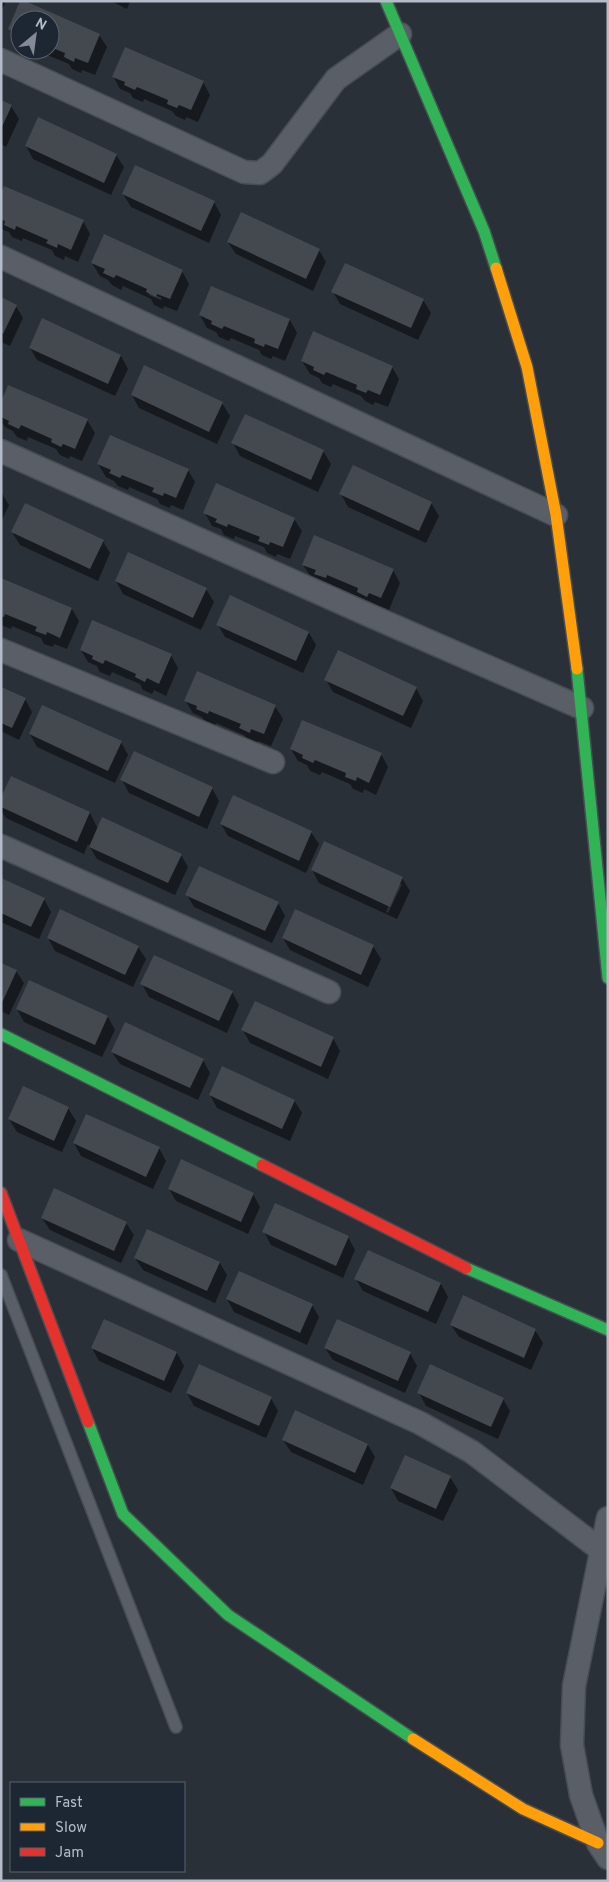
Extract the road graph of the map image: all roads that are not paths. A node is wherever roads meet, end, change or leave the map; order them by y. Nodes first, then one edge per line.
1 (386, 1) edge
2 (400, 34) junction
3 (1, 60) edge
4 (1, 257) edge
5 (1, 451) edge
6 (556, 515) junction
7 (1, 650) edge
8 (582, 708) junction
9 (273, 762) dead end
10 (1, 846) edge
11 (608, 978) edge
12 (329, 992) dead end
13 (1, 1034) edge
14 (1, 1193) edge
15 (19, 1240) junction
16 (1, 1275) edge
17 (608, 1330) edge
18 (608, 1518) edge
19 (601, 1550) junction
20 (176, 1727) dead end
21 (603, 1851) edge

1 - 2 street
2 - 3 street
2 - 6 street
4 - 6 street
5 - 8 street
6 - 8 street
7 - 9 street
8 - 11 street
10 - 12 street
13 - 17 street
14 - 15 street
15 - 19 street
15 - 21 street
16 - 20 lane
18 - 19 street
19 - 21 street

